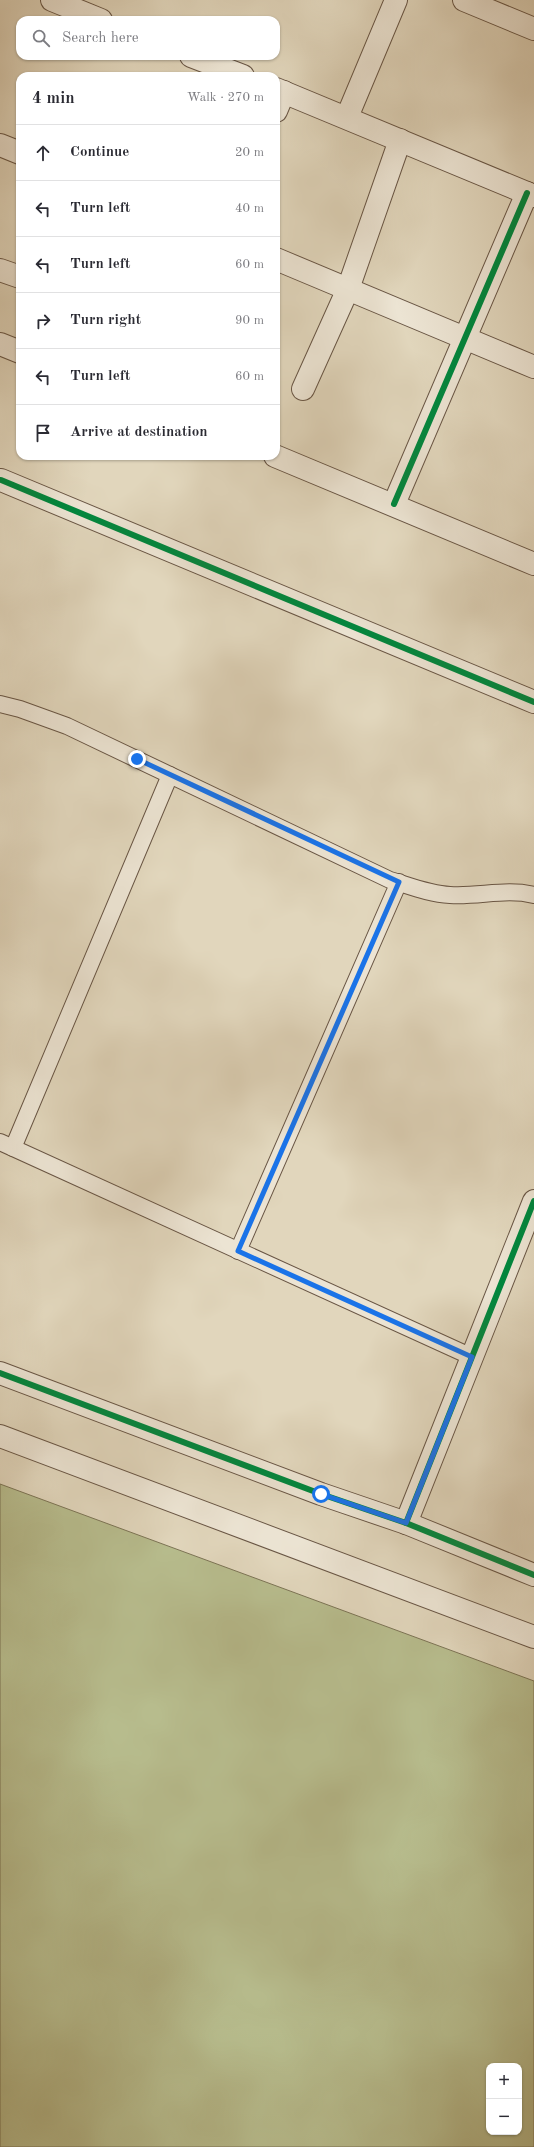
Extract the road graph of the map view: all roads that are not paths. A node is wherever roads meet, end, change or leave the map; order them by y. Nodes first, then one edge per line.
1 (52, 0) edge
2 (396, 0) edge
3 (464, 0) edge
4 (91, 16) edge
5 (534, 29) edge
6 (201, 60) edge
7 (233, 72) edge
8 (280, 97) edge
9 (348, 117) junction
10 (400, 140) junction
11 (0, 145) edge
12 (16, 151) edge
13 (530, 194) edge
14 (280, 261) edge
15 (0, 270) edge
16 (16, 276) edge
17 (348, 289) junction
18 (464, 339) junction
19 (0, 344) edge
20 (16, 350) edge
21 (534, 367) edge
22 (303, 389) dead end
23 (280, 458) edge
24 (1, 480) dead end
25 (394, 504) junction
26 (534, 564) edge
27 (534, 702) edge
28 (0, 704) edge
29 (170, 775) junction
30 (399, 882) junction
31 (534, 895) edge
32 (6, 1145) edge
33 (534, 1201) edge
34 (238, 1251) junction
35 (472, 1357) junction
36 (0, 1373) edge
37 (0, 1436) edge
38 (406, 1523) junction
39 (534, 1576) edge
40 (534, 1637) edge

1 - 4 street
2 - 9 street
3 - 5 street
6 - 7 street
8 - 9 street
9 - 10 street
10 - 13 street
10 - 17 street
11 - 12 street
13 - 18 street
14 - 17 street
15 - 16 street
17 - 18 street
17 - 22 street
18 - 21 street
18 - 25 street
19 - 20 street
23 - 25 street
24 - 27 street
25 - 26 street
28 - 29 lane
29 - 30 lane
29 - 32 lane
30 - 31 lane
30 - 34 lane
32 - 34 lane
33 - 35 street
34 - 35 lane
35 - 38 street
36 - 38 street
37 - 40 street
38 - 39 street

